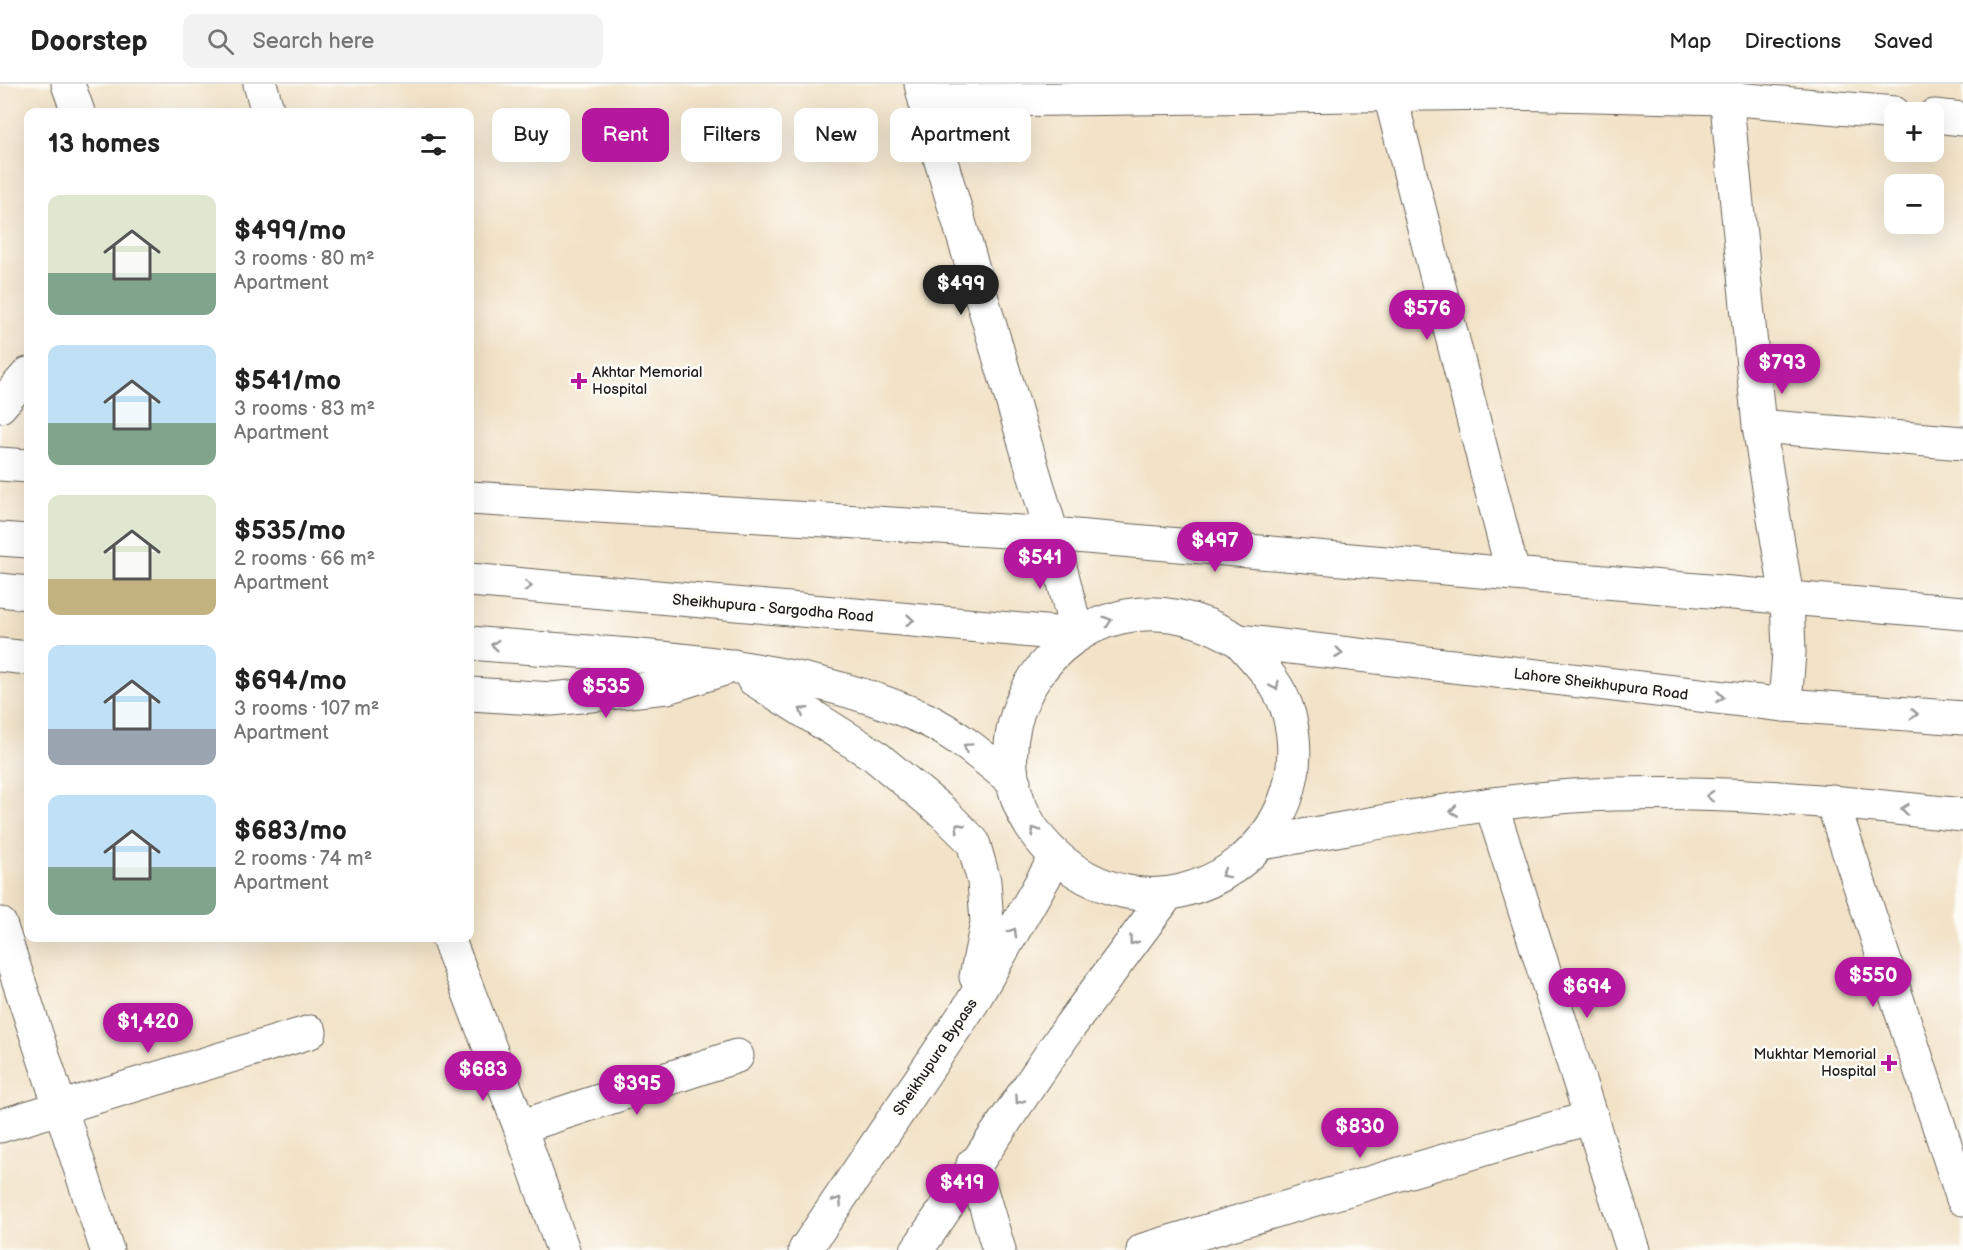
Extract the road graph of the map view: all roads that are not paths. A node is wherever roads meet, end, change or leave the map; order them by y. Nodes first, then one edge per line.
1 (68, 84) edge
2 (260, 84) edge
3 (1502, 88) edge
4 (1207, 90) edge
5 (1725, 91) edge
6 (923, 92) edge
7 (1389, 95) junction
8 (77, 108) edge
9 (267, 108) edge
10 (1884, 112) edge
11 (1944, 117) edge
12 (1963, 119) edge
13 (24, 379) edge
14 (0, 406) edge
15 (1759, 426) junction
16 (1963, 443) edge
17 (0, 464) edge
18 (24, 466) edge
19 (474, 498) edge
20 (1052, 534) junction
21 (0, 539) edge
22 (24, 541) edge
23 (1513, 574) junction
24 (474, 580) edge
25 (0, 590) edge
26 (24, 593) edge
27 (1787, 598) junction
28 (1963, 613) edge
29 (1077, 635) junction
30 (1239, 641) junction
31 (474, 643) edge
32 (0, 655) edge
33 (24, 658) edge
34 (733, 666) junction
35 (474, 694) edge
36 (1785, 705) junction
37 (1963, 718) edge
38 (1014, 782) junction
39 (1832, 801) junction
40 (1491, 804) junction
41 (1963, 815) edge
42 (1262, 843) junction
43 (1056, 858) junction
44 (1167, 894) junction
45 (0, 924) edge
46 (449, 942) edge
47 (972, 1003) junction
48 (310, 1032) dead end
49 (737, 1056) dead end
50 (61, 1107) junction
51 (1592, 1117) junction
52 (0, 1126) edge
53 (520, 1127) junction
54 (973, 1164) junction
55 (1963, 1199) edge
56 (107, 1250) edge
57 (563, 1250) edge
58 (805, 1250) edge
59 (917, 1250) edge
60 (999, 1250) edge
61 (1143, 1250) edge
62 (1633, 1250) edge

1 - 8 main road
2 - 9 main road
3 - 5 main road
3 - 7 main road
4 - 6 main road
4 - 7 main road
5 - 10 main road
5 - 15 main road
6 - 20 main road
7 - 23 main road
11 - 12 main road
13 - 14 main road
15 - 16 main road
15 - 27 main road
17 - 18 main road
19 - 20 main road
20 - 23 main road
20 - 29 main road
21 - 22 main road
23 - 27 main road
24 -> 29 main road, Sheikhupura - Sargodha Road
25 - 26 main road
27 - 28 main road
27 - 36 main road
29 -> 30 main road
29 - 38 main road
30 -> 36 main road, Lahore Sheikhupura Road
30 -> 42 main road
34 -> 31 main road
32 - 33 main road
34 - 35 main road
38 -> 34 main road
47 -> 34 main road
36 -> 37 main road, Lahore Sheikhupura Road
43 -> 38 main road
39 -> 40 main road
41 -> 39 main road
39 - 55 main road
40 -> 42 main road
40 - 51 main road
42 -> 44 main road
43 - 44 main road
47 -> 43 main road, Sheikhupura Bypass
44 -> 54 main road
45 - 50 main road
46 - 53 main road
58 -> 47 main road, Sheikhupura Bypass
48 - 50 main road
49 - 53 main road
50 - 52 main road
50 - 56 main road
51 - 61 main road
51 - 62 main road
53 - 57 main road
54 - 59 main road
54 - 60 main road

